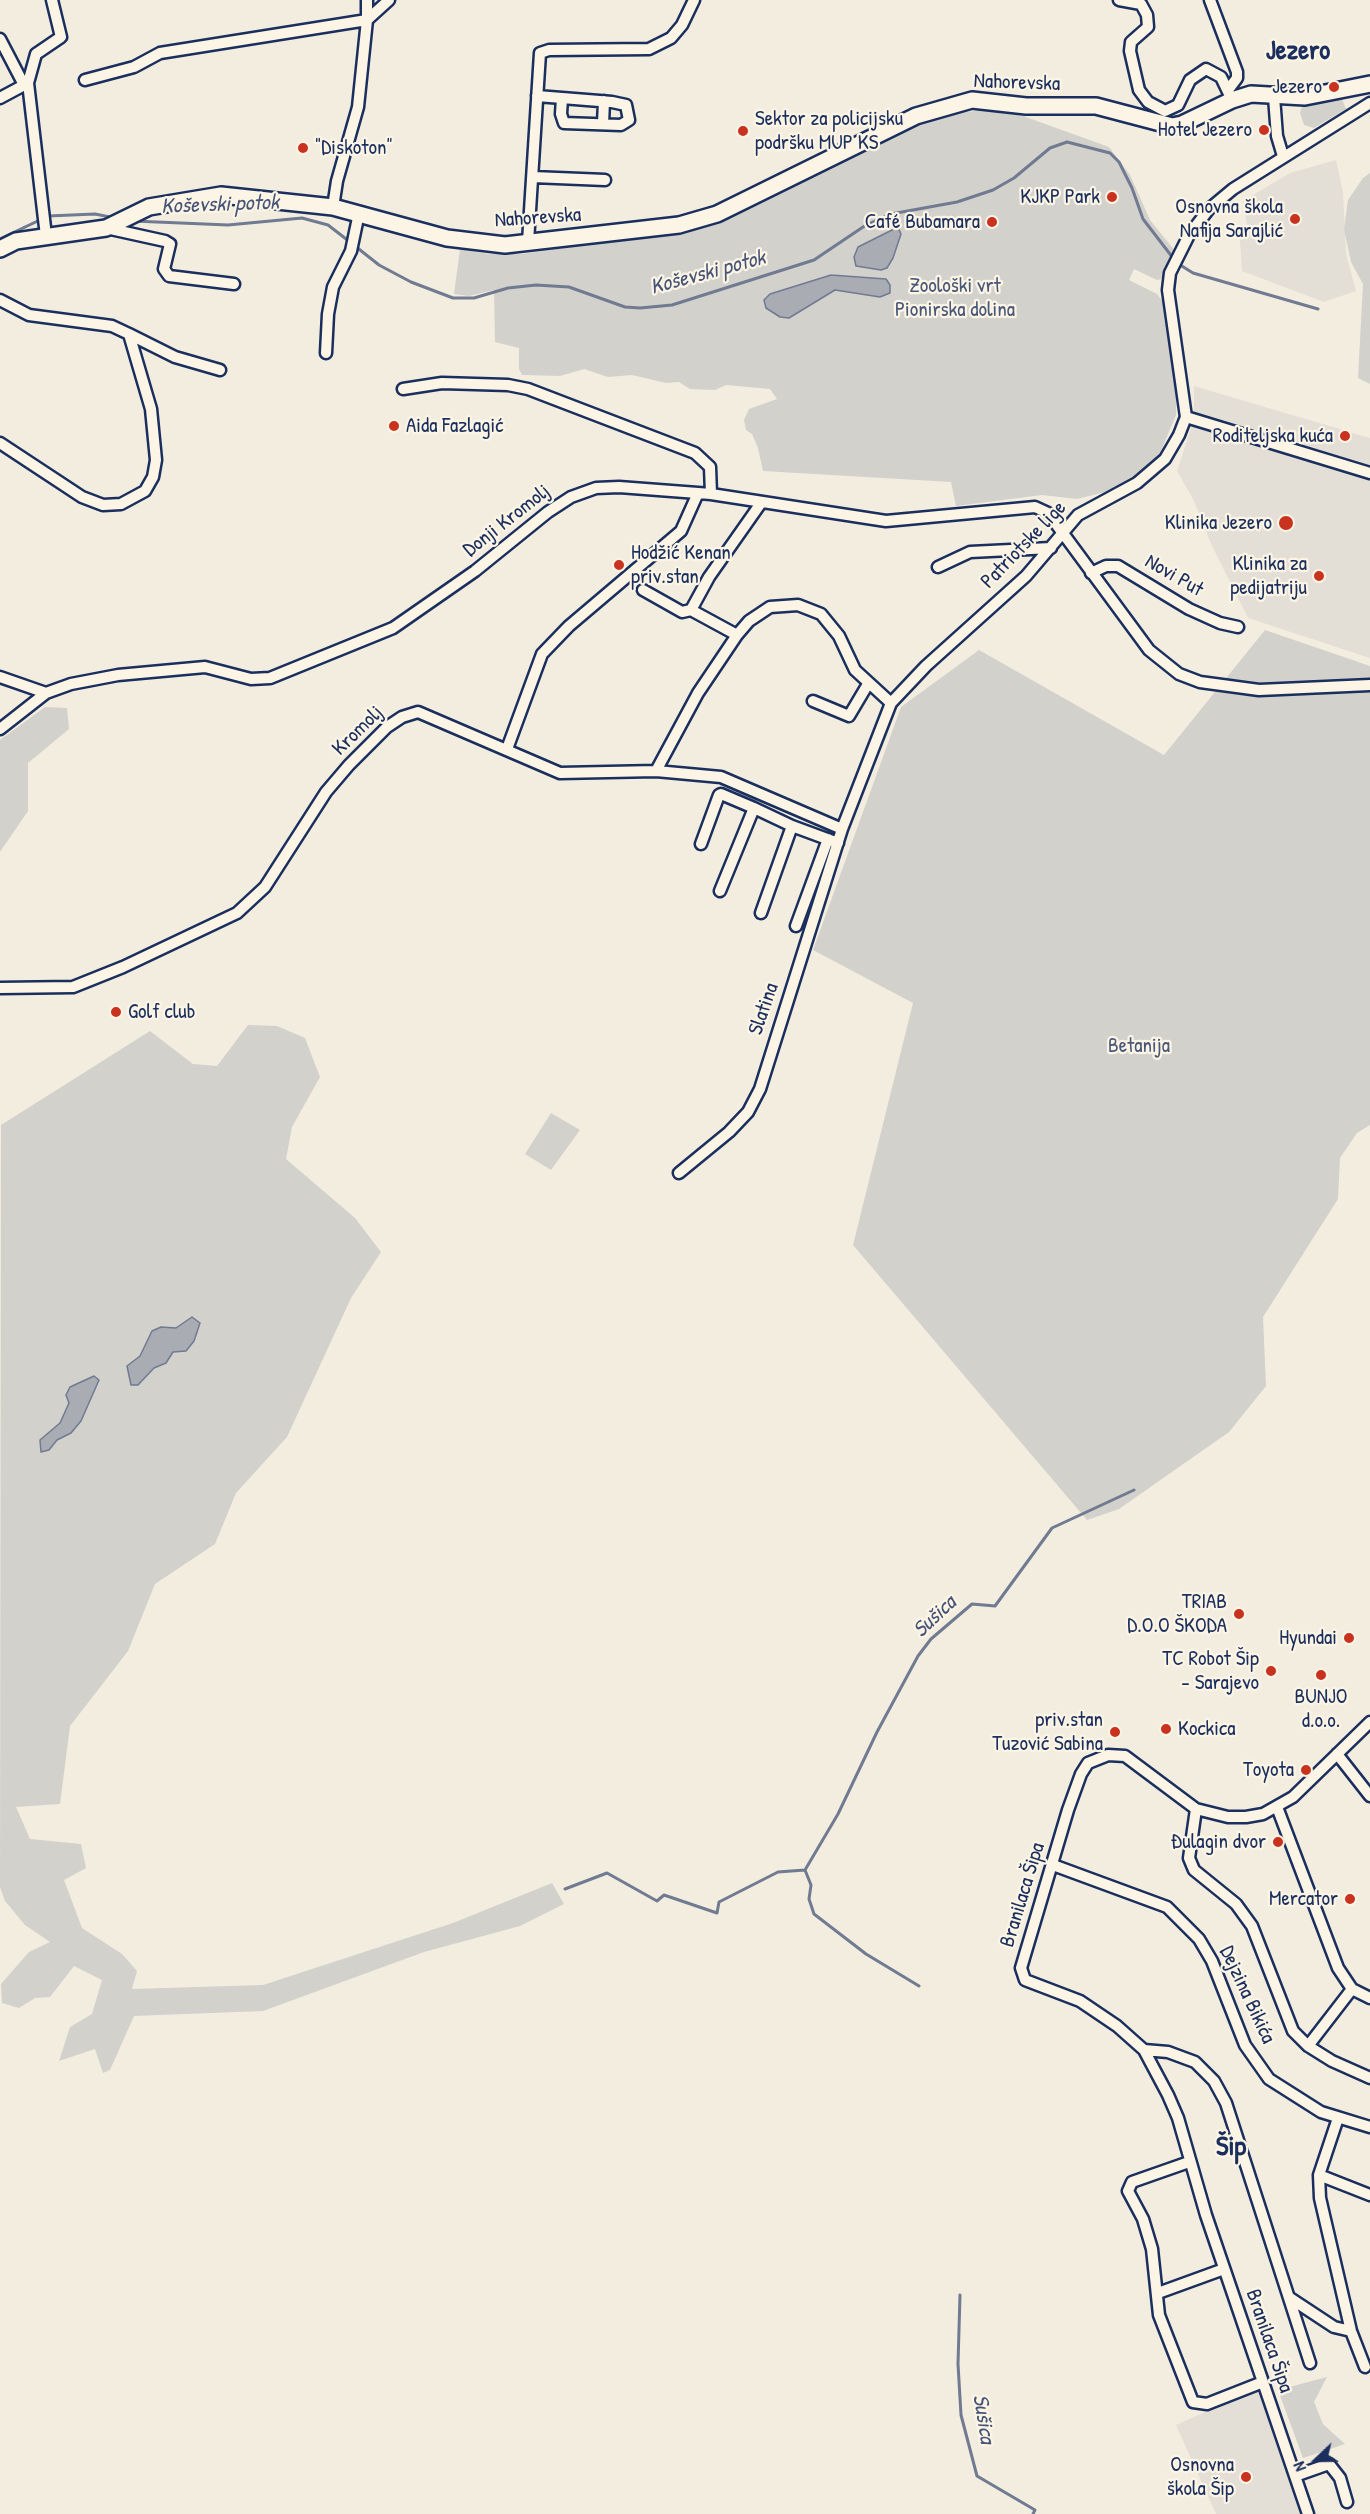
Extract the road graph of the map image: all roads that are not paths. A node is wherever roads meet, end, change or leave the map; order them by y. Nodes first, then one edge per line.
1 (51, 0) edge
2 (367, 0) edge
3 (694, 0) edge
4 (1119, 0) edge
5 (1210, 0) edge
6 (387, 2) edge
7 (367, 20) junction
8 (0, 39) edge
9 (85, 80) dead end
10 (26, 84) junction
11 (1370, 84) edge
12 (1230, 95) junction
13 (537, 96) junction
14 (1274, 97) junction
15 (0, 98) edge
16 (562, 98) junction
17 (604, 101) junction
18 (1370, 103) edge
19 (603, 124) junction
20 (1283, 156) junction
21 (533, 177) junction
22 (605, 180) dead end
23 (333, 207) junction
24 (359, 213) junction
25 (108, 227) junction
26 (46, 230) junction
27 (528, 242) junction
28 (0, 249) edge
29 (234, 284) dead end
30 (0, 300) edge
31 (129, 334) junction
32 (326, 353) dead end
33 (220, 370) dead end
34 (403, 389) dead end
35 (1186, 417) junction
36 (0, 443) edge
37 (1370, 473) edge
38 (698, 493) junction
39 (711, 494) junction
40 (761, 503) junction
41 (1062, 534) junction
42 (1051, 548) junction
43 (938, 567) dead end
44 (1091, 573) junction
45 (643, 590) dead end
46 (692, 610) junction
47 (1238, 627) dead end
48 (737, 635) junction
49 (0, 677) edge
50 (868, 684) junction
51 (1370, 685) edge
52 (46, 693) junction
53 (813, 701) dead end
54 (891, 703) junction
55 (0, 729) edge
56 (507, 749) junction
57 (656, 771) junction
58 (754, 808) junction
59 (792, 826) junction
60 (842, 829) junction
61 (833, 841) junction
62 (701, 844) dead end
63 (720, 891) dead end
64 (761, 913) dead end
65 (796, 926) dead end
66 (0, 988) edge
67 (679, 1173) dead end
68 (1370, 1722) edge
69 (1337, 1754) junction
70 (1370, 1796) edge
71 (1277, 1806) junction
72 (1196, 1809) junction
73 (1053, 1865) junction
74 (1352, 1989) junction
75 (1370, 1998) edge
76 (1308, 2046) junction
77 (1144, 2050) junction
78 (1370, 2078) edge
79 (1338, 2118) junction
80 (1370, 2127) edge
81 (1189, 2162) junction
82 (1319, 2175) junction
83 (1370, 2195) edge
84 (1224, 2269) junction
85 (1158, 2293) junction
86 (1290, 2298) junction
87 (1351, 2331) junction
88 (1310, 2363) dead end
89 (1365, 2367) dead end
90 (1263, 2382) junction
91 (1295, 2476) junction
92 (1347, 2502) dead end
93 (1308, 2514) edge

1 - 10 street
2 - 7 street
3 - 13 street
4 - 12 street
5 - 12 street
6 - 7 street
7 - 9 street
7 - 23 street
8 - 10 street
10 - 15 street
10 - 26 street
11 - 14 street, Nahorevska
12 - 14 street, Nahorevska
12 - 27 street, Nahorevska
13 - 16 street
13 - 21 street
14 - 20 street
16 - 17 street
16 - 19 street
17 - 19 street
17 - 19 street
18 - 20 street
20 - 35 street
21 - 22 street
21 - 27 street
23 - 24 street, Nahorevska
23 - 25 street, Nahorevska
24 - 27 street, Nahorevska
24 - 32 street
25 - 26 street, Nahorevska
25 - 29 street
26 - 28 street, Nahorevska
30 - 31 street
31 - 33 street
31 - 36 street
34 - 39 street
35 - 37 street
35 - 41 street, Patriotske lige
38 - 39 street, Donji Kromolj
38 - 52 street, Donji Kromolj
38 - 56 street
39 - 40 street, Donji Kromolj
40 - 41 street, Donji Kromolj
40 - 46 street
41 - 42 street, Patriotske lige
41 - 44 street, Donji Kromolj
42 - 43 street
42 - 54 street, Patriotske lige
44 - 47 street, Novi Put
44 - 51 street, Donji Kromolj
45 - 46 street
46 - 48 street
48 - 50 street
48 - 57 street
49 - 52 street
50 - 53 street
50 - 54 street
52 - 55 street, Donji Kromolj
54 - 60 street, Patriotske lige
56 - 57 street, Kromolj
56 - 66 street, Kromolj
57 - 60 street, Kromolj
58 - 59 street
58 - 62 street
58 - 63 street
59 - 61 street
59 - 64 street
60 - 61 street, Slatina
61 - 65 street
61 - 67 street, Slatina
68 - 69 street
69 - 70 street
69 - 71 street
71 - 72 street, Branilaca Šipa
71 - 74 street
72 - 73 street, Branilaca Šipa
72 - 76 street, Dejzina Bikića
73 - 77 street, Branilaca Šipa
73 - 79 street, Dejzina Bikića
74 - 75 street
74 - 76 street, Dejzina Bikića
76 - 78 street, Dejzina Bikića
77 - 81 street, Branilaca Šipa
77 - 86 street
79 - 80 street, Dejzina Bikića
79 - 82 street
81 - 84 street, Branilaca Šipa
81 - 85 street
82 - 83 street
82 - 87 street
84 - 85 street
84 - 90 street, Branilaca Šipa
85 - 90 street
86 - 87 street
86 - 88 street
87 - 89 street
90 - 91 street, Branilaca Šipa
91 - 92 street
91 - 93 street, Branilaca Šipa

